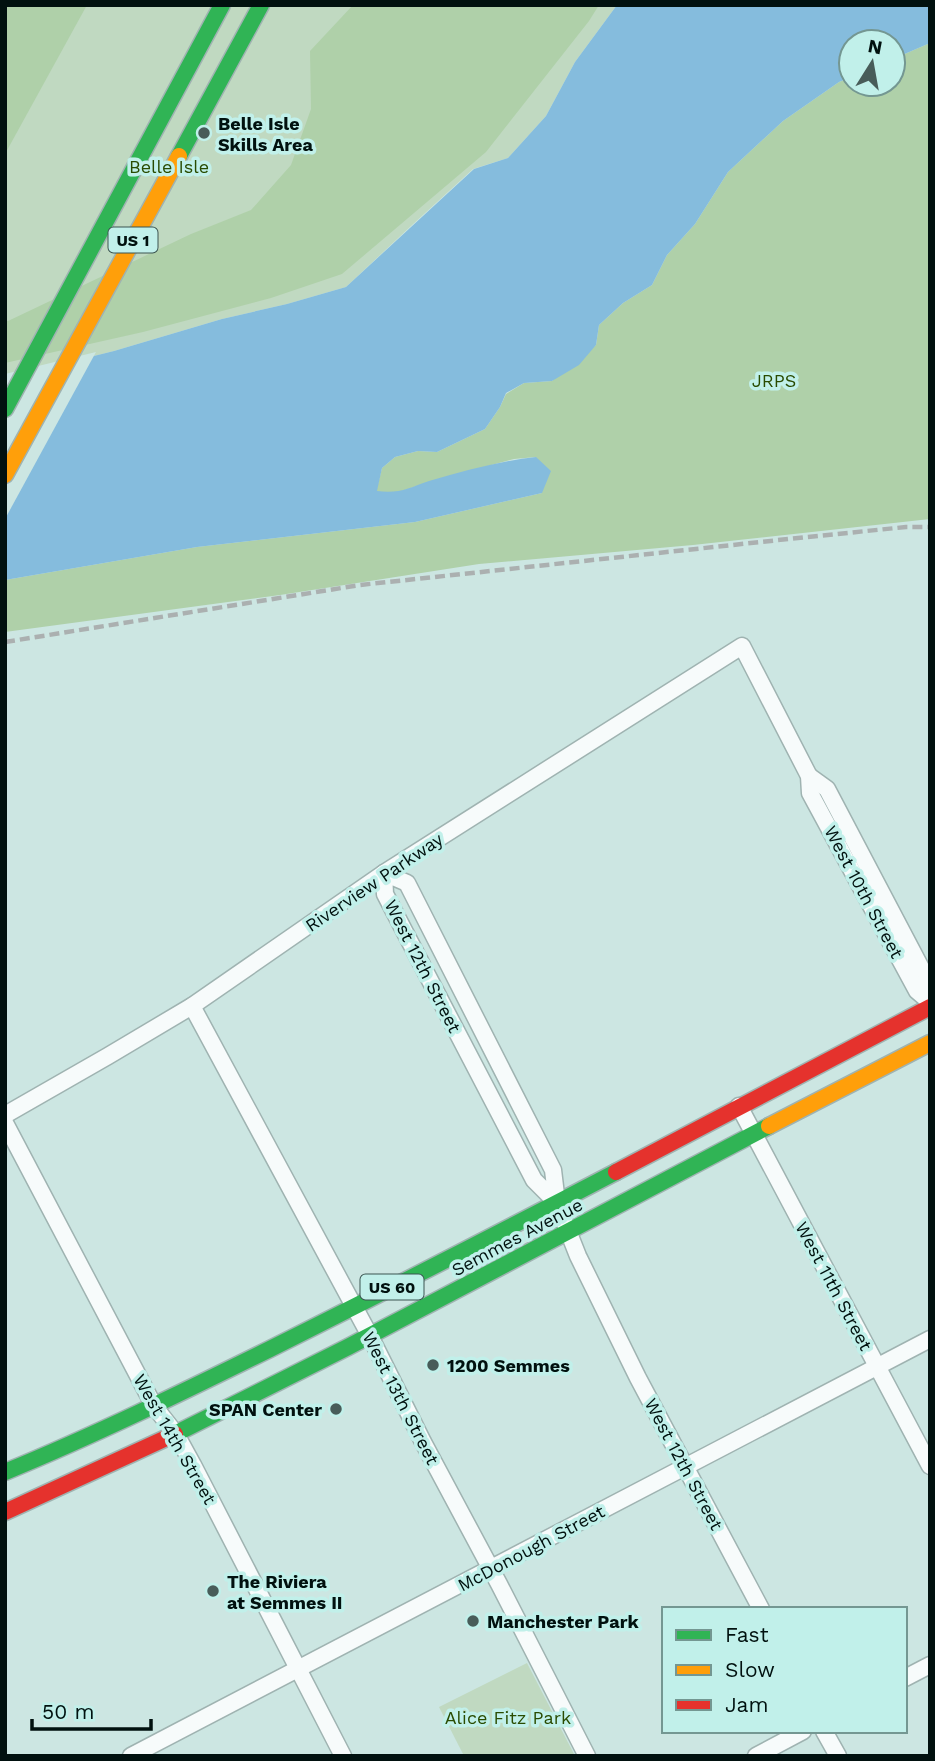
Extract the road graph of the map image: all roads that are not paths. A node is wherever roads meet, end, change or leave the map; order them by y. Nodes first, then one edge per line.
1 (222, 5) edge
2 (261, 5) edge
3 (5, 409) edge
4 (5, 475) edge
5 (742, 646) joint
6 (809, 776) junction
7 (384, 873) junction
8 (930, 985) edge
9 (930, 1005) edge
10 (192, 1006) junction
11 (930, 1044) edge
12 (738, 1106) junction
13 (5, 1115) edge
14 (5, 1123) edge
15 (753, 1133) junction
16 (557, 1203) junction
17 (568, 1232) junction
18 (354, 1307) junction
19 (370, 1336) junction
20 (930, 1339) edge
21 (877, 1367) junction
22 (154, 1406) junction
23 (176, 1434) junction
24 (930, 1466) edge
25 (685, 1467) junction
26 (5, 1472) edge
27 (5, 1512) edge
28 (491, 1569) junction
29 (760, 1607) edge
30 (930, 1665) edge
31 (298, 1670) junction
32 (907, 1677) edge
33 (799, 1733) edge
34 (825, 1733) edge
35 (131, 1756) edge
36 (343, 1756) edge
37 (587, 1756) edge
38 (756, 1756) edge
39 (838, 1756) edge

1 - 3 main road, US 1
2 - 4 main road, US 1
5 - 6 street, West 10th Street
5 - 7 street, Riverview Parkway
6 - 8 street, West 10th Street
6 - 9 street, West 10th Street
7 - 10 street, Riverview Parkway
7 - 16 street, West 12th Street
7 - 16 street, West 12th Street
9 - 12 main road, Semmes Avenue / US 60
10 - 13 street, Riverview Parkway
10 - 18 street, West 13th Street
11 - 15 main road, Semmes Avenue / US 60
12 - 15 street, West 11th Street
12 - 16 main road, Semmes Avenue / US 60
14 - 22 street, West 14th Street
15 - 17 main road, Semmes Avenue / US 60
15 - 21 street, West 11th Street
16 - 17 street, West 12th Street
16 - 18 main road, Semmes Avenue / US 60
17 - 19 main road, Semmes Avenue / US 60
17 - 25 street, West 12th Street
18 - 19 street, West 13th Street
18 - 22 main road, Semmes Avenue / US 60
19 - 23 main road, Semmes Avenue / US 60
19 - 28 street, West 13th Street
20 - 21 street, McDonough Street
21 - 24 street, West 11th Street
21 - 25 street, McDonough Street
22 - 23 street, West 14th Street
22 - 26 main road, Semmes Avenue / US 60
23 - 27 main road, Semmes Avenue / US 60
23 - 31 street, West 14th Street
25 - 28 street, McDonough Street
25 - 29 street, West 12th Street
28 - 31 street, McDonough Street
28 - 37 street, West 13th Street
30 - 32 street
31 - 35 street, McDonough Street
31 - 36 street, West 14th Street
33 - 38 street
34 - 39 street

